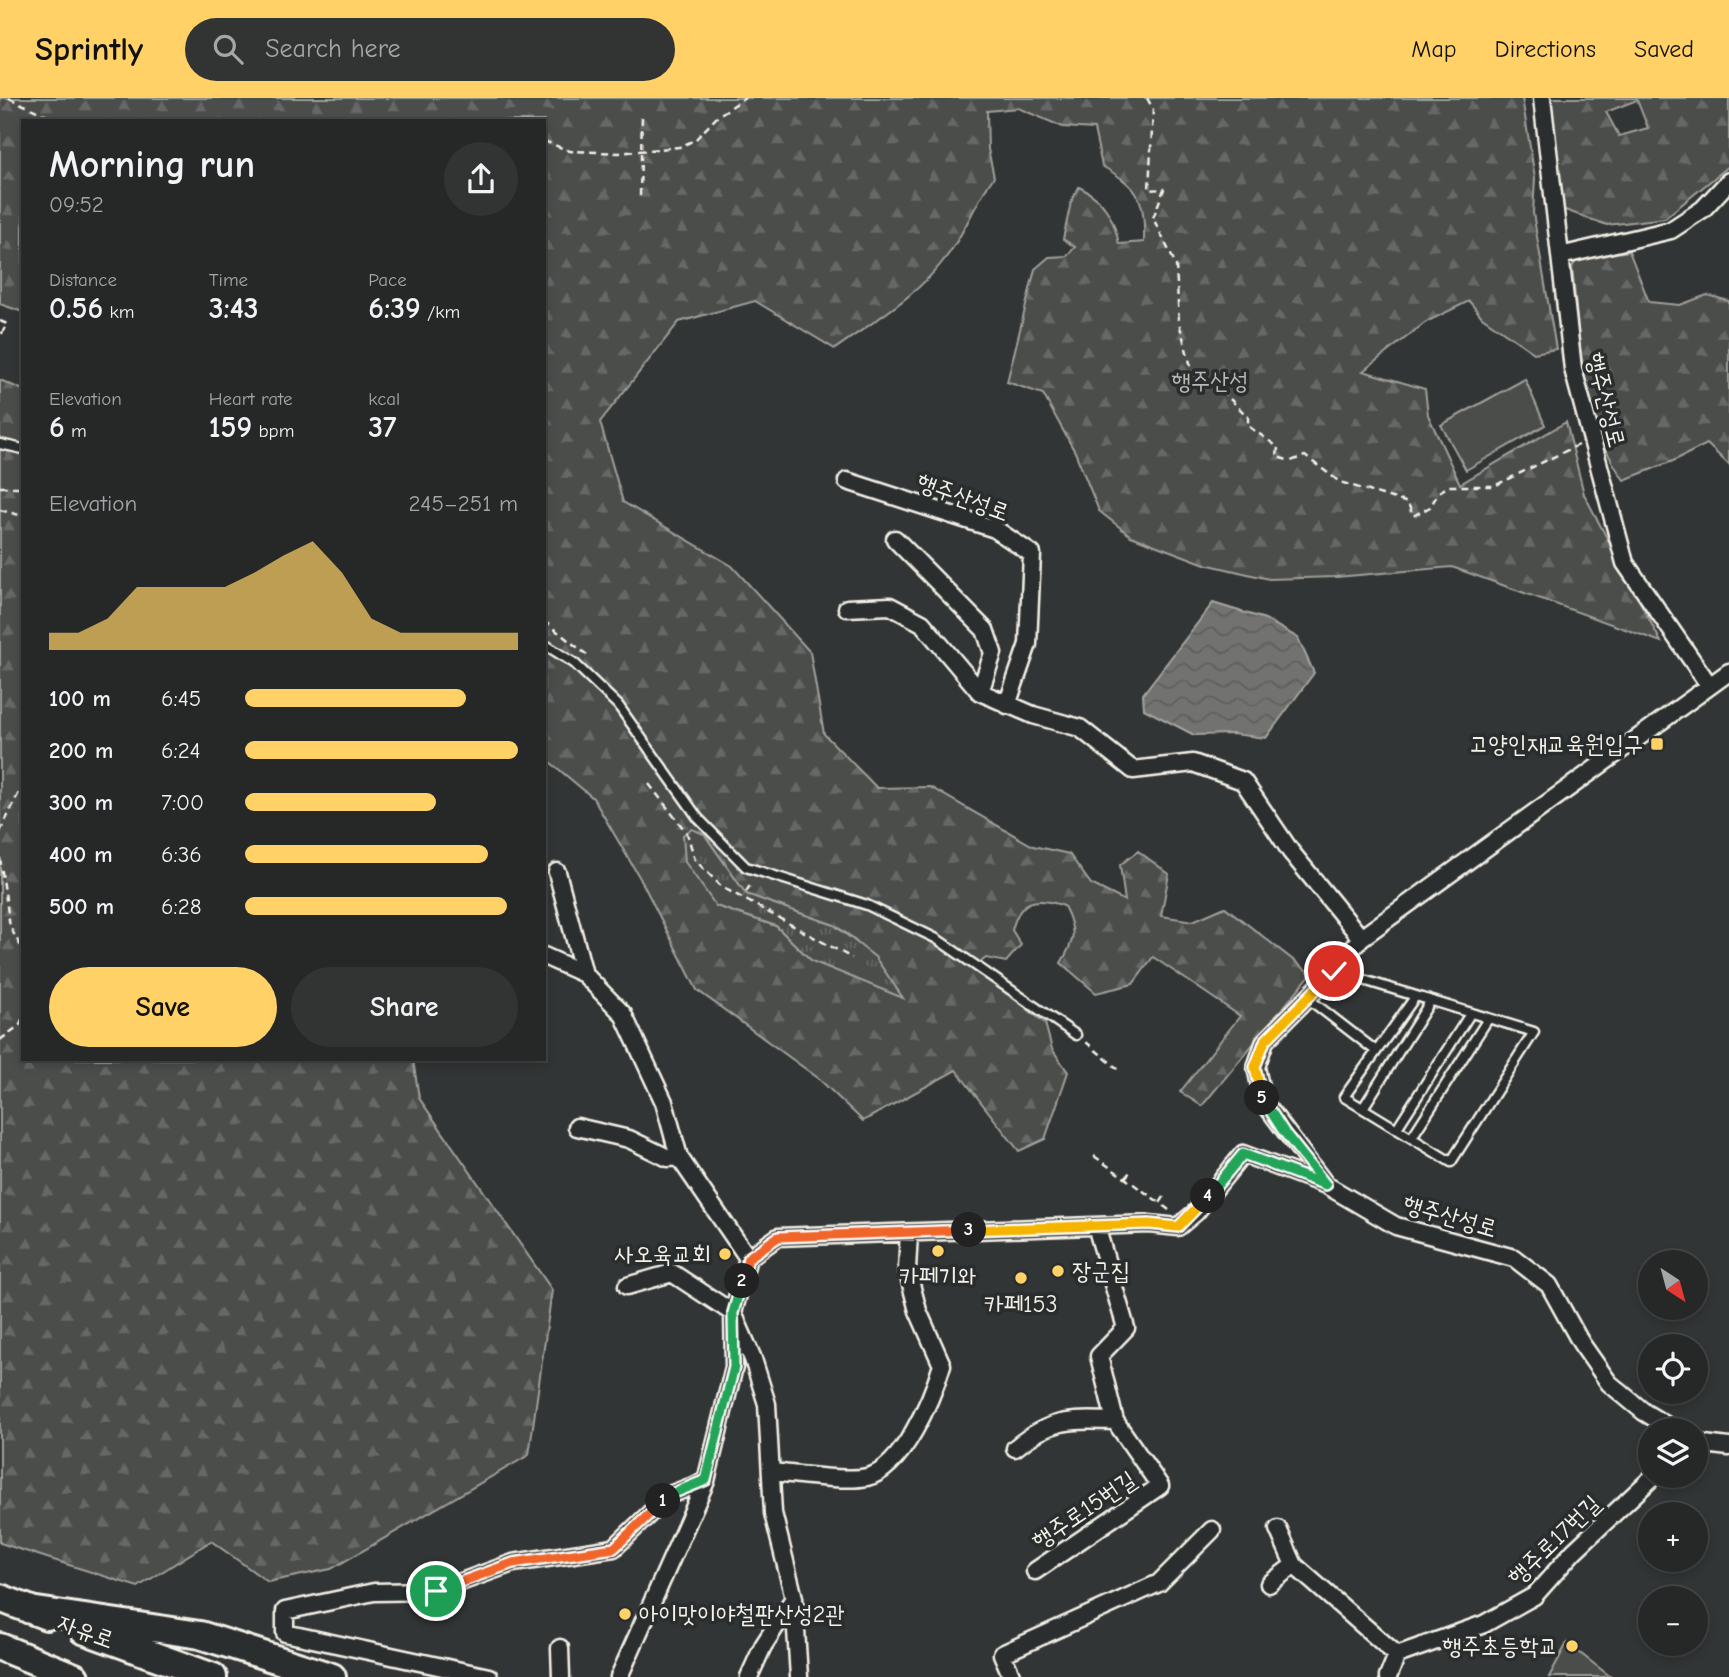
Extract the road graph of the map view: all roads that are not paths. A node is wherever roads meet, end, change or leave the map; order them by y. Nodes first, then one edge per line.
1 (1542, 98) edge
2 (1729, 181) edge
3 (1560, 256) junction
4 (0, 444) edge
5 (21, 449) edge
6 (848, 481) dead end
7 (895, 538) dead end
8 (847, 608) dead end
9 (546, 645) edge
10 (1729, 672) edge
11 (1709, 685) junction
12 (980, 692) junction
13 (1007, 705) junction
14 (557, 872) dead end
15 (1361, 938) junction
16 (546, 957) edge
17 (1334, 971) junction
18 (584, 974) junction
19 (1306, 997) junction
20 (1415, 998) junction
21 (1430, 1002) junction
22 (1470, 1014) junction
23 (1488, 1019) junction
24 (1076, 1035) road end
25 (1376, 1051) junction
26 (1363, 1108) junction
27 (577, 1127) dead end
28 (1397, 1128) junction
29 (1412, 1137) junction
30 (679, 1157) junction
31 (1326, 1185) junction
32 (1096, 1226) junction
33 (909, 1233) junction
34 (748, 1258) junction
35 (628, 1286) dead end
36 (733, 1313) junction
37 (1654, 1418) edge
38 (1115, 1421) junction
39 (1708, 1444) edge
40 (1729, 1447) edge
41 (1015, 1448) dead end
42 (771, 1472) junction
43 (706, 1480) junction
44 (1641, 1488) edge
45 (1279, 1529) dead end
46 (1212, 1530) dead end
47 (1294, 1564) junction
48 (1035, 1571) dead end
49 (1269, 1584) dead end
50 (0, 1598) edge
51 (794, 1598) junction
52 (30, 1610) junction
53 (0, 1647) edge
54 (560, 1648) dead end
55 (1397, 1655) junction
56 (75, 1677) edge
57 (213, 1677) edge
58 (332, 1677) edge
59 (489, 1677) edge
60 (561, 1677) edge
61 (619, 1677) edge
62 (749, 1677) edge
63 (799, 1677) edge
64 (1012, 1677) edge
65 (1388, 1677) edge

1 - 3 street, 행주산성로
2 - 3 street
3 - 11 street, 행주산성로
4 - 5 lane
6 - 13 street, 행주산성로
7 - 12 street
8 - 12 street
9 - 24 lane
10 - 11 street, 행주산성로
11 - 15 street, 행주산성로
12 - 13 street
13 - 15 street
14 - 18 street
15 - 17 street, 행주산성로
16 - 18 street
17 - 19 street, 행주산성로
17 - 20 lane
18 - 30 street
19 - 25 lane
19 - 31 street, 행주산성로
20 - 21 lane
20 - 25 lane
21 - 22 lane
21 - 26 lane
22 - 23 lane
22 - 28 lane
23 - 29 lane
23 - 29 lane
25 - 26 lane
26 - 28 lane
27 - 30 street
28 - 29 lane
30 - 34 street
31 - 32 street
31 - 37 street, 행주산성로
32 - 33 street
32 - 38 street, 행주로15번길
33 - 34 street
33 - 42 street
34 - 36 street
35 - 36 street
36 - 42 street
36 - 43 street
38 - 41 street
38 - 48 street, 행주로15번길
39 - 40 street
42 - 51 street
43 - 59 street
43 - 61 street
44 - 55 street, 행주로17번길
45 - 47 street
46 - 64 street
47 - 49 street
47 - 55 street
50 - 52 highway, 자유로
51 - 62 street
51 - 63 street
52 - 57 highway, 자유로
52 - 58 highway
53 - 56 highway, 자유로
54 - 60 street
55 - 65 street

